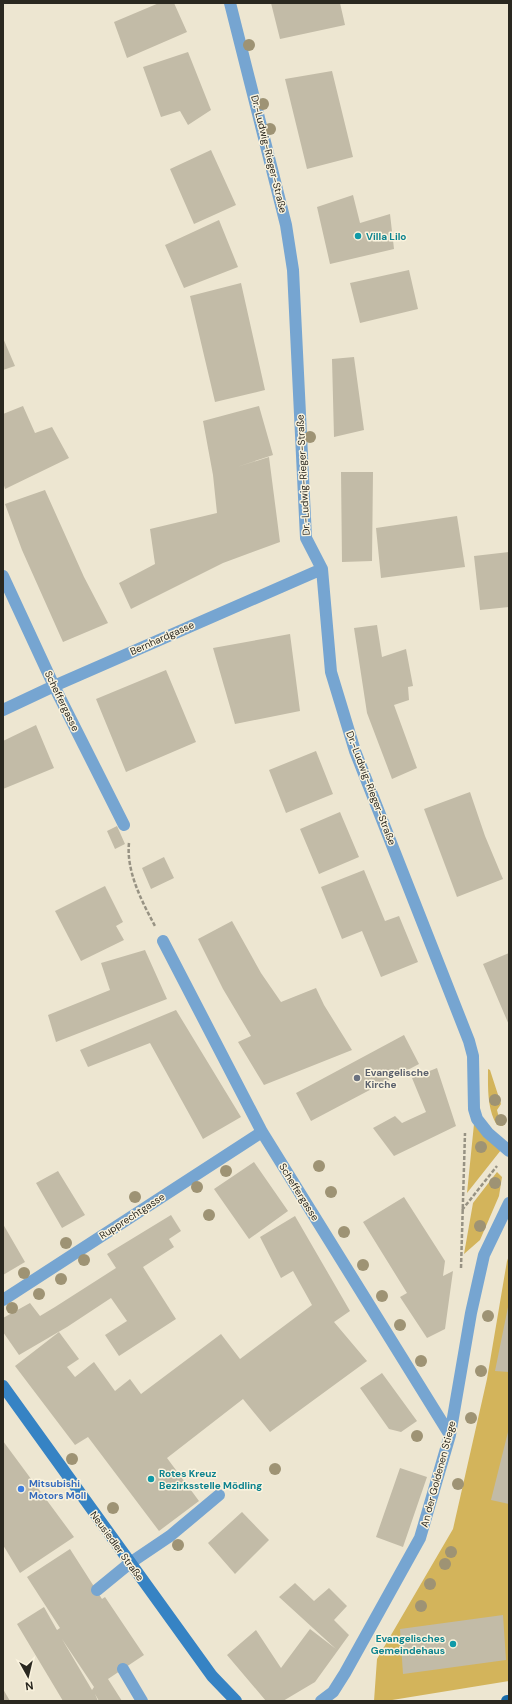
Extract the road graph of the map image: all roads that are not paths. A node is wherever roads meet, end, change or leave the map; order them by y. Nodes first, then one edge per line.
1 (230, 3) edge
2 (322, 569) junction
3 (3, 576) edge
4 (54, 686) junction
5 (3, 710) edge
6 (124, 825) road end
7 (162, 941) road end
8 (262, 1132) junction
9 (509, 1151) edge
10 (509, 1203) edge
11 (3, 1300) edge
12 (3, 1386) edge
13 (450, 1435) junction
14 (219, 1495) dead end
15 (130, 1563) junction
16 (97, 1590) dead end
17 (123, 1669) dead end
18 (142, 1701) edge
19 (236, 1701) edge
20 (321, 1701) edge

1 - 2 street, Dr.-Ludwig-Rieger-Straße
2 - 4 street, Bernhardgasse
2 - 9 street, Dr.-Ludwig-Rieger-Straße
3 - 4 street, Scheffergasse
4 - 5 street, Bernhardgasse
4 - 6 street, Scheffergasse
7 - 8 street, Scheffergasse
8 - 11 street, Rupprechtgasse
8 - 13 street, Scheffergasse
10 - 13 street, An der Goldenen Stiege
12 - 15 main road, Neusiedler Straße
13 - 20 street, An der Goldenen Stiege
14 - 15 street
15 - 16 street
15 - 19 main road, Neusiedler Straße
17 - 18 street

